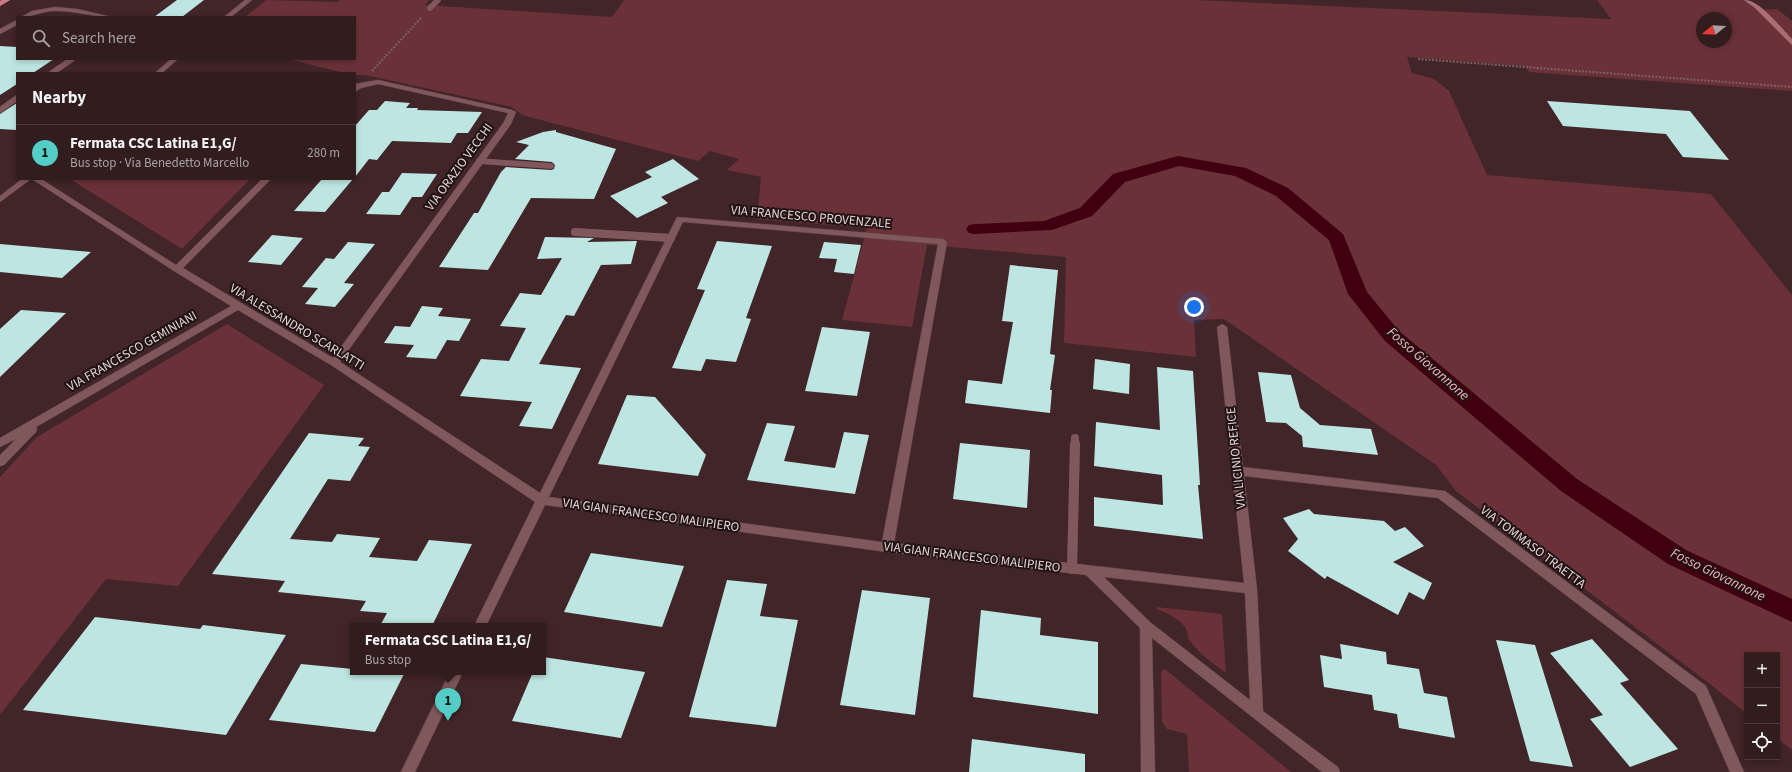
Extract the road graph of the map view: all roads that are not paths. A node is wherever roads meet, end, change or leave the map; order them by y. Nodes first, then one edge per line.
1 (7, 0) edge
2 (249, 0) edge
3 (438, 0) edge
4 (1747, 0) edge
5 (1755, 0) edge
6 (0, 4) edge
7 (430, 8) road end
8 (1757, 8) junction
9 (26, 16) edge
10 (104, 16) edge
11 (228, 16) edge
12 (16, 23) edge
13 (0, 32) edge
14 (1792, 43) edge
15 (71, 60) edge
16 (174, 60) edge
17 (53, 72) edge
18 (159, 72) edge
19 (357, 88) edge
20 (16, 99) edge
21 (0, 110) edge
22 (479, 162) junction
23 (551, 166) dead end
24 (26, 180) edge
25 (38, 180) edge
26 (266, 180) edge
27 (0, 200) edge
28 (576, 232) dead end
29 (671, 238) junction
30 (178, 269) junction
31 (238, 306) junction
32 (1222, 327) dead end
33 (334, 363) junction
34 (40, 420) junction
35 (1075, 438) dead end
36 (0, 443) edge
37 (0, 462) edge
38 (1238, 471) junction
39 (541, 500) junction
40 (887, 547) junction
41 (1072, 569) junction
42 (1090, 571) junction
43 (1251, 589) junction
44 (481, 623) edge
45 (1146, 626) junction
46 (456, 675) edge
47 (1256, 714) junction
48 (408, 772) edge
49 (1148, 772) edge
50 (1333, 772) edge
51 (1737, 772) edge

1 - 6 main road
2 - 11 street
3 - 7 lane
4 - 8 street
5 - 8 street
8 - 14 street
9 - 10 street
12 - 13 street
15 - 17 lane
16 - 18 street
19 - 22 street, VIA ORAZIO VECCHI
20 - 21 lane
22 - 23 lane
22 - 33 street, VIA ORAZIO VECCHI
24 - 27 street
25 - 30 street, VIA ALESSANDRO SCARLATTI
26 - 30 street
28 - 29 lane
29 - 39 street, VIA FRANCESCO PROVENZALE
29 - 40 street, VIA FRANCESCO PROVENZALE
30 - 31 street, VIA ALESSANDRO SCARLATTI
31 - 33 street, VIA ALESSANDRO SCARLATTI
31 - 34 street, VIA FRANCESCO GEMINIANI
32 - 38 street, VIA LICINIO REFICE
33 - 39 street, VIA ALESSANDRO SCARLATTI
34 - 36 street, VIA FRANCESCO GEMINIANI
34 - 37 street, VIA FRANCESCO GEMINIANI
35 - 41 lane
38 - 43 street, VIA LICINIO REFICE
38 - 51 street, VIA TOMMASO TRAETTA
39 - 40 street, VIA GIAN FRANCESCO MALIPIERO
39 - 44 street, VIA FRANCESCO PROVENZALE
40 - 41 street, VIA GIAN FRANCESCO MALIPIERO
41 - 42 street, VIA GIAN FRANCESCO MALIPIERO
42 - 43 street
42 - 45 street
43 - 47 street, VIA LICINIO REFICE
45 - 47 street
45 - 49 street
46 - 48 street
47 - 50 street

